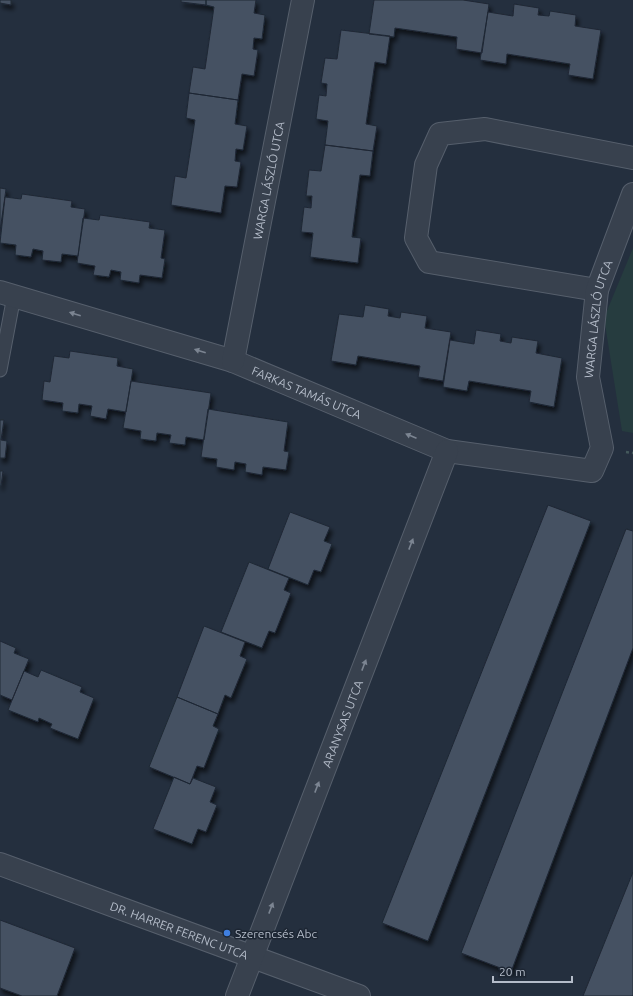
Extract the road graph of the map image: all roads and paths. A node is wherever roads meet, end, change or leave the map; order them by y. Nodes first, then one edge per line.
1 (303, 0) edge
2 (633, 158) edge
3 (633, 194) edge
4 (597, 290) junction
5 (7, 294) edge
6 (233, 361) junction
7 (0, 370) edge
8 (602, 448) joint
9 (447, 451) junction
10 (0, 864) edge
11 (252, 958) junction
12 (237, 996) edge
13 (359, 996) edge

1 - 6 street, WARGA LÁSZLÓ UTCA
2 - 4 street
3 - 4 street, WARGA LÁSZLÓ UTCA
4 - 8 street, WARGA LÁSZLÓ UTCA
6 -> 5 street, FARKAS TAMÁS UTCA
5 - 7 lane
9 -> 6 street, FARKAS TAMÁS UTCA
8 - 9 street, FARKAS TAMÁS UTCA
11 -> 9 street, ARANYSAS UTCA
10 - 11 street, DR. HARRER FERENC UTCA
11 - 12 street, ARANYSAS UTCA
11 - 13 street, DR. HARRER FERENC UTCA

